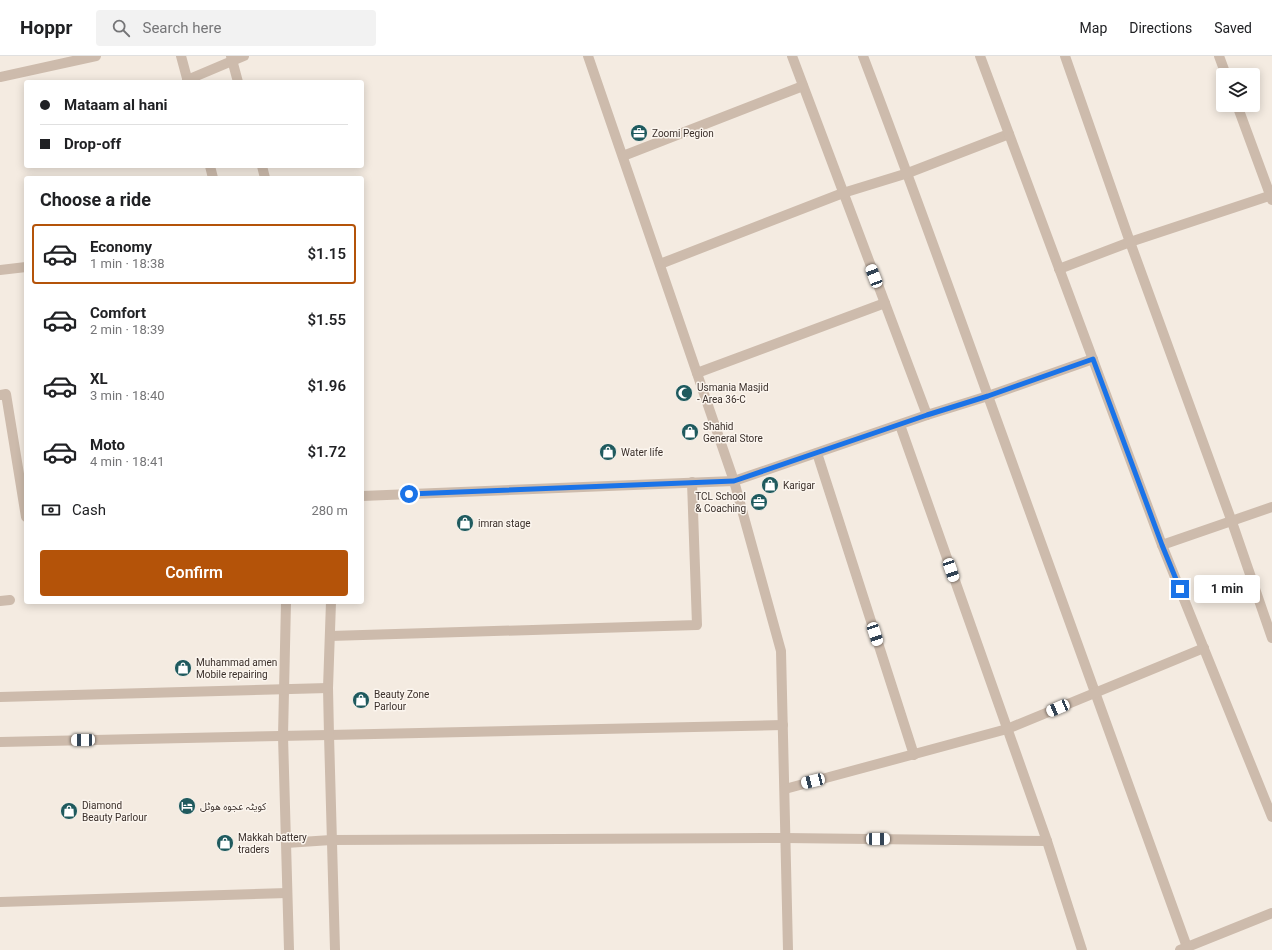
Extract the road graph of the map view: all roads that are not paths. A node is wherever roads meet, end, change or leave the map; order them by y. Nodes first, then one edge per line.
1 (96, 56) edge
2 (181, 56) edge
3 (244, 56) edge
4 (588, 56) edge
5 (792, 56) edge
6 (863, 56) edge
7 (980, 56) edge
8 (1065, 56) edge
9 (1219, 56) edge
10 (232, 58) edge
11 (1223, 68) edge
12 (0, 77) edge
13 (187, 80) edge
14 (189, 80) edge
15 (238, 80) edge
16 (803, 86) junction
17 (1240, 112) edge
18 (1009, 134) junction
19 (623, 156) junction
20 (908, 173) junction
21 (843, 193) junction
22 (1271, 197) edge
23 (1130, 242) junction
24 (660, 264) junction
25 (24, 267) edge
26 (1059, 269) junction
27 (0, 270) edge
28 (885, 304) junction
29 (1093, 359) junction
30 (697, 373) junction
31 (0, 395) edge
32 (988, 396) junction
33 (927, 415) junction
34 (900, 425) junction
35 (817, 452) junction
36 (734, 481) junction
37 (692, 482) junction
38 (364, 496) edge
39 (24, 505) edge
40 (1272, 507) edge
41 (1232, 522) junction
42 (1162, 545) junction
43 (286, 604) edge
44 (332, 604) edge
45 (330, 636) junction
46 (1272, 638) edge
47 (1204, 648) junction
48 (328, 688) junction
49 (284, 690) junction
50 (1096, 692) junction
51 (0, 697) edge
52 (783, 725) junction
53 (1007, 729) junction
54 (329, 735) junction
55 (283, 736) junction
56 (0, 742) edge
57 (914, 755) junction
58 (784, 789) junction
59 (1272, 815) edge
60 (785, 838) junction
61 (331, 840) junction
62 (1046, 841) junction
63 (286, 843) junction
64 (287, 893) junction
65 (0, 902) edge
66 (1272, 914) edge
67 (1183, 948) edge
68 (289, 950) edge
69 (335, 950) edge
70 (788, 950) edge
71 (1082, 950) edge

1 - 12 street
2 - 13 street
3 - 10 street
4 - 19 street
5 - 16 street
6 - 20 street
7 - 18 street
8 - 23 street
9 - 11 street
10 - 14 street
10 - 15 street
16 - 19 street
16 - 21 street
17 - 22 street
18 - 20 street
18 - 26 street
19 - 24 street
20 - 21 street
20 - 32 street
21 - 24 street
21 - 28 street
22 - 23 street
23 - 26 street
23 - 41 street
24 - 30 street
25 - 27 street
26 - 29 street
28 - 30 street
28 - 33 street
29 - 32 street
29 - 42 street
30 - 36 street
31 - 39 street
32 - 33 street
32 - 50 street
33 - 34 street
34 - 35 street
34 - 53 street
35 - 36 street
35 - 57 street
36 - 37 street
36 - 52 street
37 - 38 street
37 - 45 street
40 - 41 street
41 - 42 street
41 - 46 street
42 - 47 street
43 - 49 street
44 - 45 street
45 - 48 street
47 - 50 street
47 - 59 street
48 - 49 street
48 - 54 street
49 - 51 street
49 - 55 street
50 - 53 street
50 - 67 street
52 - 54 street
52 - 58 street
53 - 57 street
53 - 62 street
54 - 55 street
54 - 61 street
55 - 56 street
55 - 63 street
57 - 58 street
58 - 60 street
60 - 61 street
60 - 62 street
60 - 70 street
61 - 63 street
61 - 69 street
62 - 71 street
63 - 64 street
64 - 65 street
64 - 68 street
66 - 67 street

